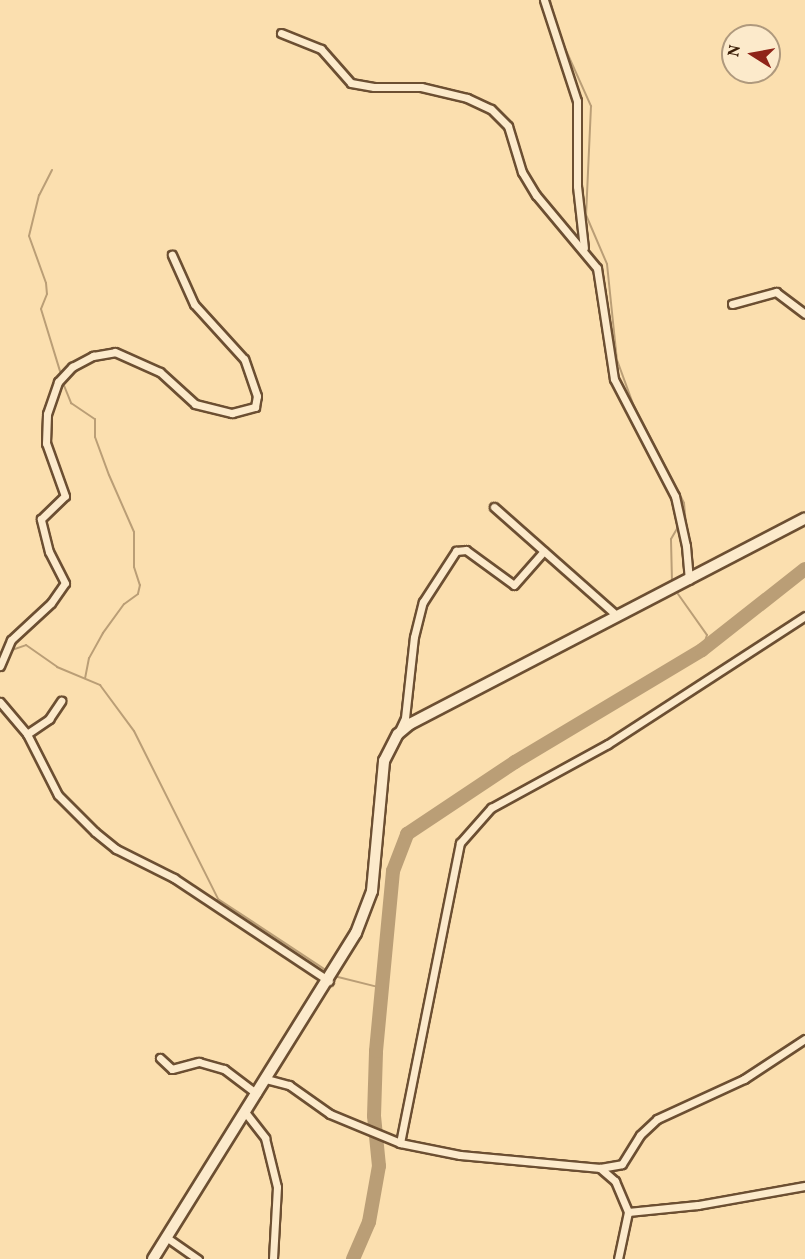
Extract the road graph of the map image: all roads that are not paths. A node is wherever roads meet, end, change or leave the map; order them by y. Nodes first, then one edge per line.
1 (544, 0) edge
2 (281, 33) dead end
3 (584, 248) junction
4 (172, 255) dead end
5 (732, 304) dead end
6 (805, 314) edge
7 (494, 507) dead end
8 (805, 518) edge
9 (544, 551) junction
10 (689, 581) junction
11 (617, 616) junction
12 (805, 616) edge
13 (0, 666) edge
14 (61, 701) dead end
15 (0, 702) edge
16 (27, 734) junction
17 (398, 734) junction
18 (331, 976) junction
19 (805, 1040) edge
20 (160, 1058) dead end
21 (266, 1079) junction
22 (257, 1094) junction
23 (245, 1112) junction
24 (397, 1142) junction
25 (600, 1168) junction
26 (805, 1186) edge
27 (628, 1212) junction
28 (166, 1237) junction
29 (153, 1259) edge
30 (198, 1259) edge
31 (273, 1259) edge
32 (618, 1259) edge

1 - 3 street
2 - 3 street
3 - 10 street
4 - 13 street
5 - 6 street
7 - 9 street
8 - 10 main road
9 - 11 street
9 - 17 street
10 - 11 main road
11 - 17 main road
12 - 24 street
14 - 16 street
15 - 16 street
16 - 18 street
17 - 18 main road
18 - 21 main road
19 - 25 street
20 - 22 street
21 - 22 main road
21 - 24 street
22 - 23 main road
23 - 28 main road
23 - 31 street
24 - 25 street
25 - 27 street
26 - 27 street
27 - 32 street
28 - 29 main road
28 - 30 street

